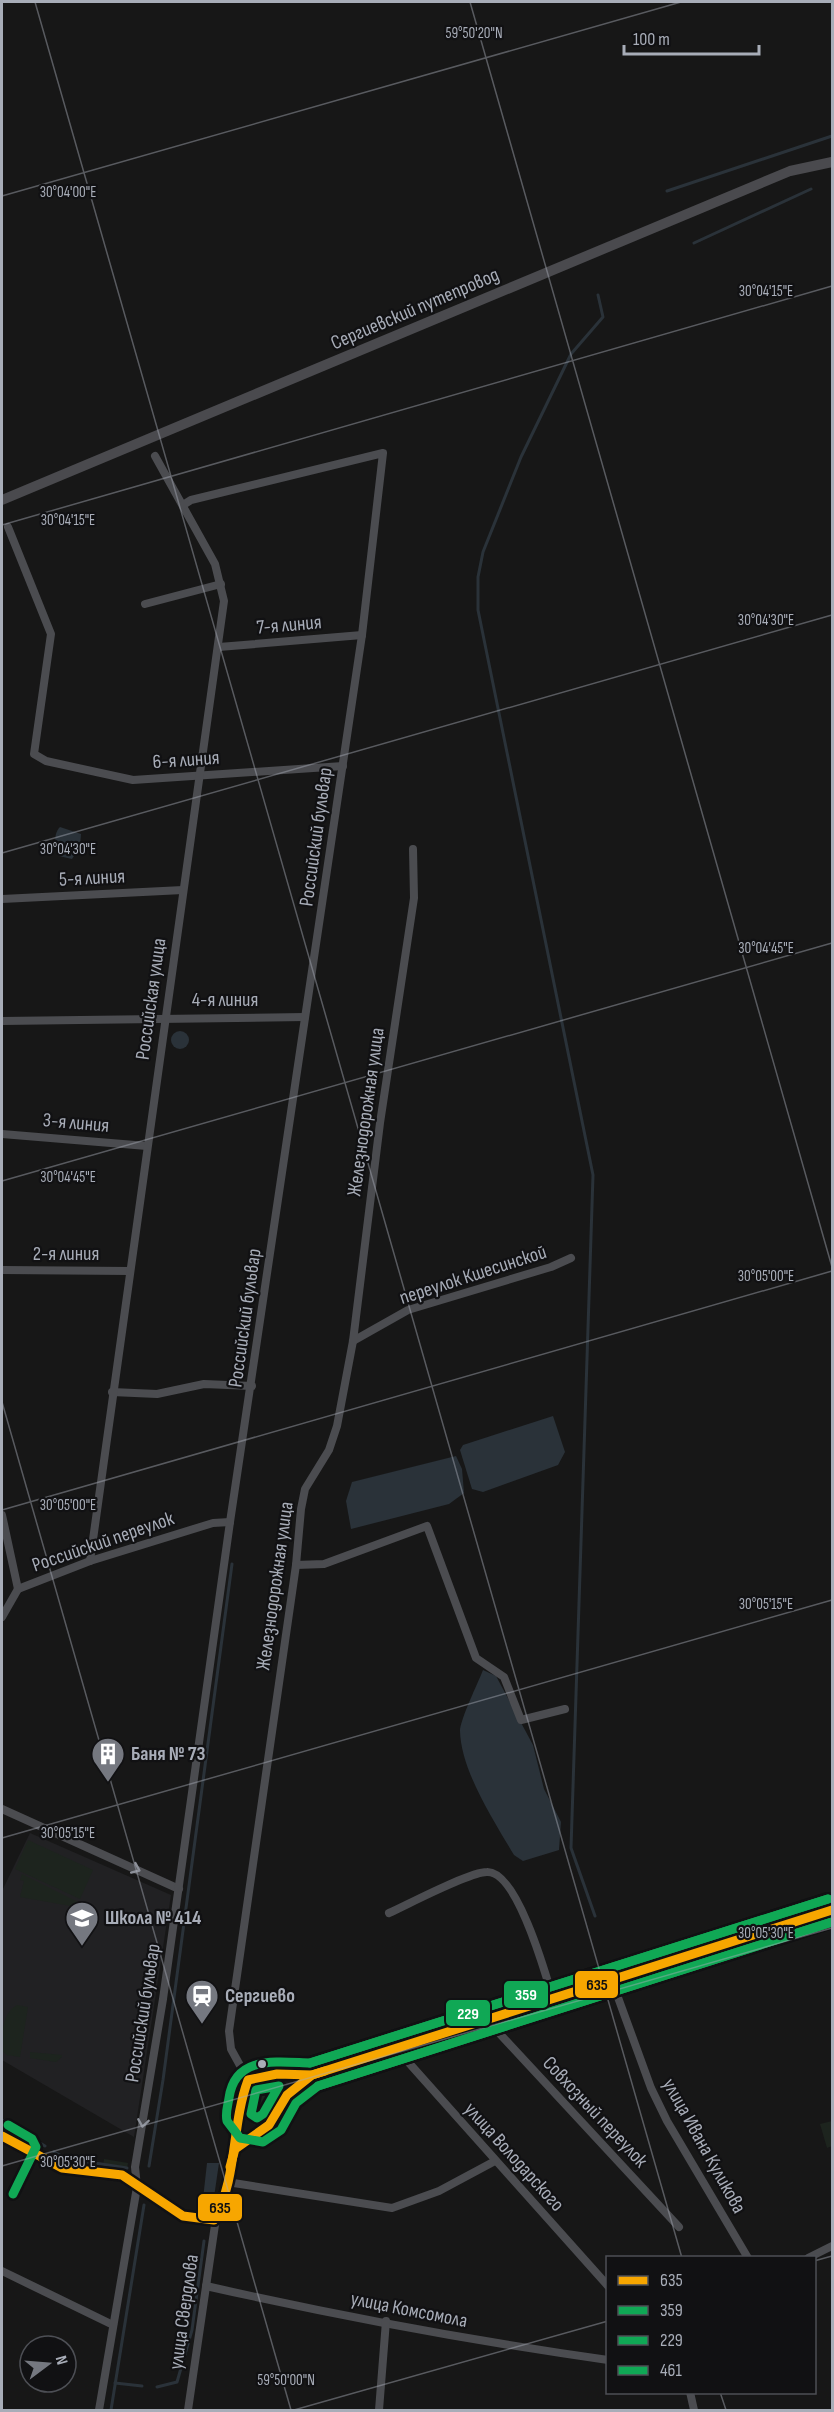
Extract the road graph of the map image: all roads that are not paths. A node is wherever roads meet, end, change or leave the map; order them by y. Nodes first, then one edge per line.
1 (832, 162) edge
2 (155, 456) dead end
3 (2, 500) edge
4 (183, 505) junction
5 (8, 526) dead end
6 (221, 584) junction
7 (145, 604) dead end
8 (362, 635) junction
9 (219, 647) junction
10 (343, 766) junction
11 (198, 777) junction
12 (413, 849) dead end
13 (183, 890) junction
14 (2, 899) edge
15 (165, 1017) junction
16 (305, 1017) junction
17 (2, 1021) edge
18 (2, 1134) edge
19 (147, 1146) junction
20 (571, 1258) dead end
21 (2, 1270) edge
22 (130, 1271) junction
23 (353, 1341) junction
24 (252, 1386) junction
25 (112, 1392) junction
26 (2, 1515) edge
27 (230, 1522) junction
28 (90, 1561) junction
29 (296, 1565) junction
30 (18, 1589) junction
31 (2, 1617) edge
32 (565, 1709) dead end
33 (2, 1809) edge
34 (179, 1889) junction
35 (832, 1910) edge
36 (389, 1913) dead end
37 (612, 1981) junction
38 (553, 1999) junction
39 (487, 2020) junction
40 (400, 2048) junction
41 (264, 2075) junction
42 (312, 2075) junction
43 (248, 2080) junction
44 (280, 2104) junction
45 (238, 2116) junction
46 (259, 2131) junction
47 (2, 2136) edge
48 (236, 2149) junction
49 (495, 2161) junction
50 (227, 2182) junction
51 (137, 2187) junction
52 (218, 2215) junction
53 (679, 2227) dead end
54 (832, 2246) edge
55 (747, 2256) edge
56 (812, 2256) edge
57 (2, 2271) edge
58 (606, 2284) edge
59 (206, 2286) junction
60 (386, 2321) junction
61 (113, 2325) junction
62 (606, 2360) edge
63 (690, 2394) edge
64 (99, 2410) edge
65 (188, 2410) edge
66 (378, 2410) edge
67 (694, 2410) edge

1 - 3 street, Сергиевский путепровод
2 - 4 street, Российская улица
4 - 6 street, Российская улица
4 - 8 street, Российский бульвар
5 - 11 street, 6-я линия
6 - 7 street
6 - 9 street, Российская улица
8 - 9 street, 7-я линия
8 - 10 street, Российский бульвар
9 - 11 street, Российская улица
10 - 11 street, 6-я линия
10 - 16 street, Российский бульвар
11 - 13 street, Российская улица
12 - 23 street, Железнодорожная улица
13 - 14 street, 5-я линия
13 - 15 street, Российская улица
15 - 16 street, 4-я линия
15 - 17 street, 4-я линия
15 - 19 street, Российская улица
16 - 24 street, Российский бульвар
18 - 19 street, 3-я линия
19 - 22 street, Российская улица
20 - 23 street, переулок Кшесинской
21 - 22 street, 2-я линия
22 - 25 street, Российская улица
23 - 29 street, Железнодорожная улица
24 - 25 street
24 - 27 street, Российский бульвар
25 - 28 street, Российская улица
26 - 30 street
27 - 28 street, Российский переулок
27 - 34 street, Российский бульвар
28 - 30 street, Российский переулок
29 - 32 street
29 - 43 street, Железнодорожная улица
30 - 31 street, Российский переулок
33 -> 34 street
34 -> 51 street, Российский бульвар
35 - 37 street
36 - 38 street
37 - 38 street
37 - 55 street, улица Ивана Куликова
38 - 39 street
39 - 40 street
39 - 53 street, Совхозный переулок
40 - 42 street
40 - 49 street, улица Володарского
41 - 42 street
41 - 43 street
41 - 44 street
42 - 44 street
43 - 45 street, улица Свердлова
44 - 46 street
45 - 46 street
45 - 48 street, улица Свердлова
46 - 48 street
47 - 51 street
48 - 50 street, улица Свердлова
49 - 50 street
49 - 58 street, улица Володарского
50 - 52 street, улица Свердлова
51 - 52 street
51 - 61 street, Российский бульвар
52 - 59 street, улица Свердлова
54 - 56 street
57 - 61 street
59 - 60 street, улица Комсомола
59 - 65 street, улица Свердлова
60 - 62 street, улица Комсомола
60 - 66 street
61 - 64 street, Российский бульвар
63 - 67 street

